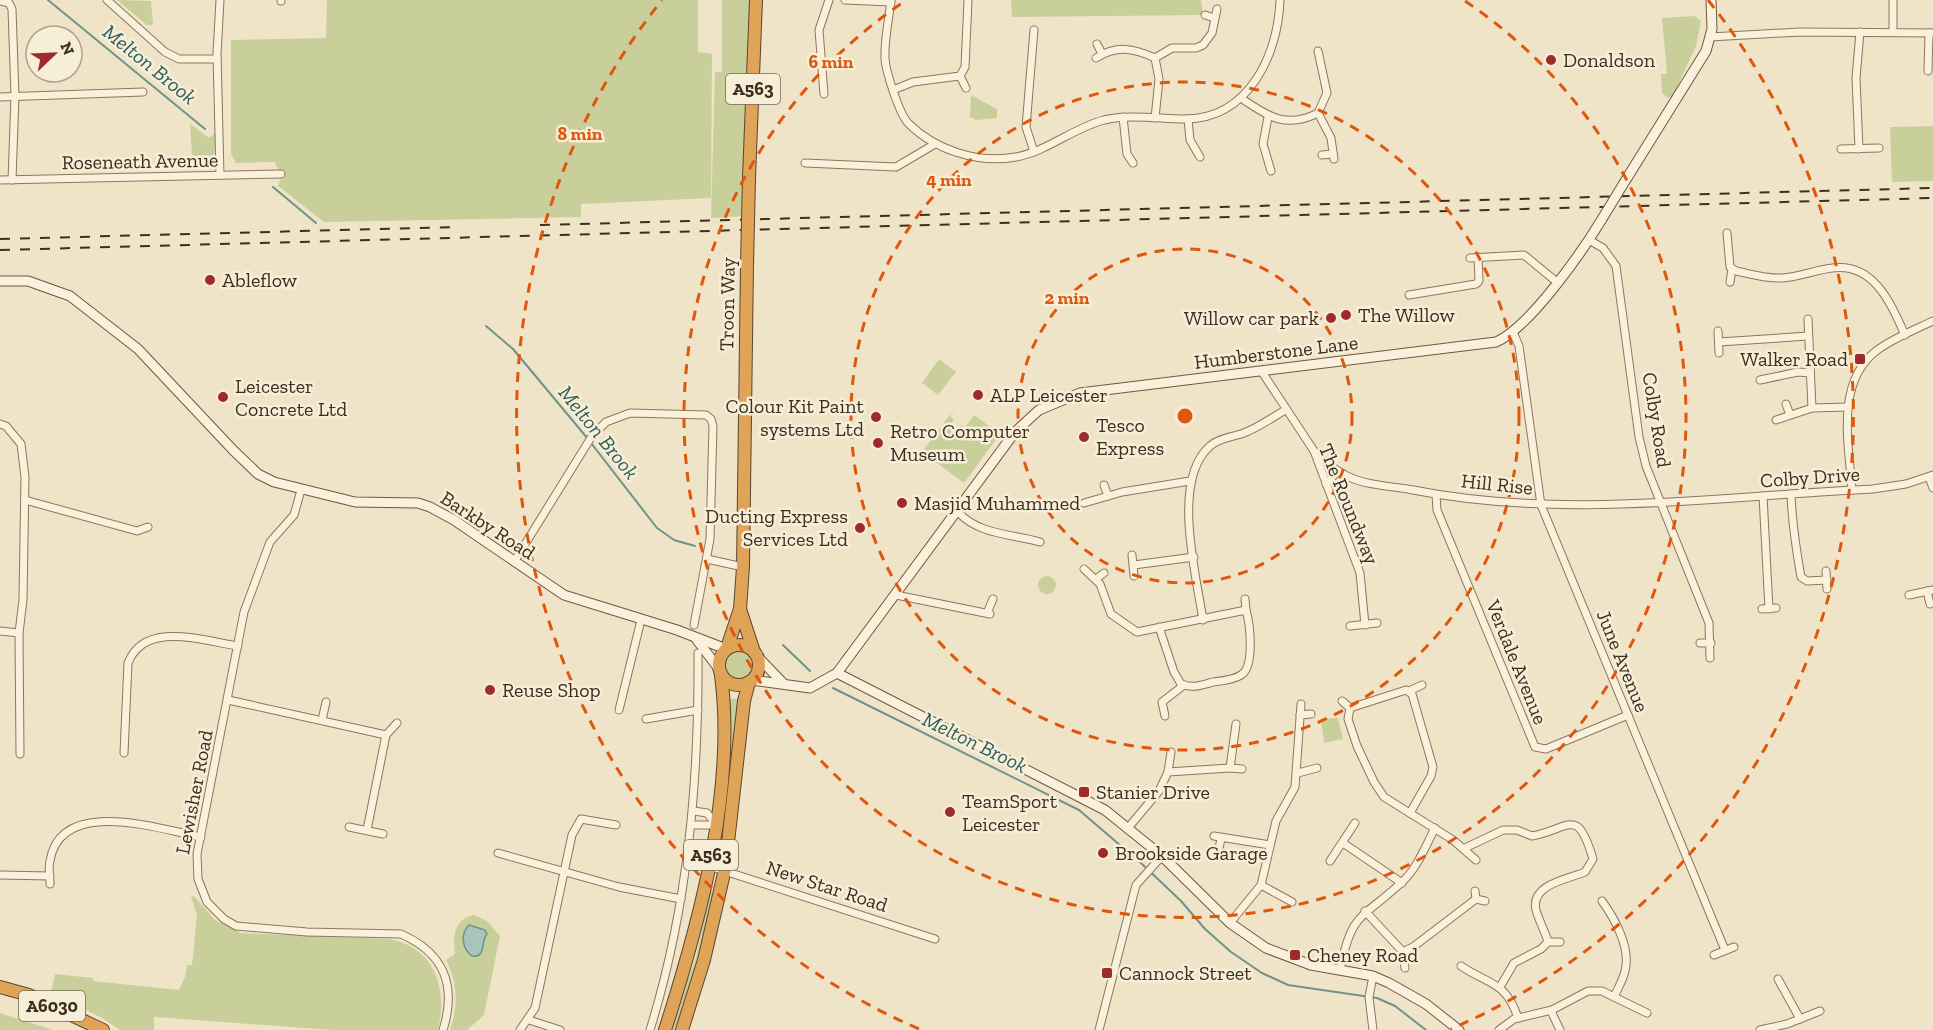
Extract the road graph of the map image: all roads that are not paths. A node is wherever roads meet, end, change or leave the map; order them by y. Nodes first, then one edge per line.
1 (107, 0) edge
2 (220, 0) edge
3 (756, 0) edge
4 (829, 0) edge
5 (845, 0) edge
6 (968, 0) edge
7 (1280, 0) edge
8 (1710, 0) edge
9 (1893, 0) edge
10 (2, 1) edge
11 (891, 1) edge
12 (1217, 9) dead end
13 (1205, 15) dead end
14 (1215, 18) junction
15 (1034, 30) dead end
16 (1860, 32) junction
17 (1893, 32) junction
18 (1931, 33) edge
19 (1710, 37) junction
20 (1097, 44) dead end
21 (1318, 51) dead end
22 (1155, 58) junction
23 (1328, 58) dead end
24 (218, 59) junction
25 (1320, 60) junction
26 (1928, 71) dead end
27 (960, 76) junction
28 (966, 88) dead end
29 (893, 90) junction
30 (143, 92) dead end
31 (824, 93) dead end
32 (15, 96) junction
33 (0, 97) edge
34 (1241, 98) junction
35 (1318, 113) junction
36 (1123, 117) junction
37 (1268, 117) junction
38 (1155, 118) junction
39 (1188, 119) junction
40 (935, 144) junction
41 (1879, 148) dead end
42 (1841, 149) dead end
43 (1859, 149) junction
44 (1034, 152) junction
45 (1127, 154) junction
46 (1322, 155) dead end
47 (1119, 158) dead end
48 (1200, 158) dead end
49 (805, 163) dead end
50 (1133, 163) dead end
51 (1271, 171) dead end
52 (281, 174) dead end
53 (220, 175) junction
54 (0, 180) edge
55 (12, 180) junction
56 (1727, 233) dead end
57 (1589, 240) junction
58 (1738, 244) dead end
59 (1728, 245) junction
60 (1732, 269) junction
61 (0, 281) edge
62 (1730, 282) dead end
63 (1558, 283) junction
64 (1409, 295) dead end
65 (1808, 319) dead end
66 (1933, 321) edge
67 (1718, 331) dead end
68 (1513, 332) junction
69 (1905, 334) junction
70 (1808, 336) junction
71 (1719, 342) junction
72 (1719, 353) dead end
73 (1262, 372) junction
74 (1810, 373) junction
75 (1760, 380) dead end
76 (1786, 404) dead end
77 (1848, 407) junction
78 (1812, 408) junction
79 (1284, 410) junction
80 (1790, 416) junction
81 (1776, 420) dead end
82 (0, 424) edge
83 (1314, 452) junction
84 (1338, 471) junction
85 (1931, 476) edge
86 (1190, 481) junction
87 (1104, 484) dead end
88 (1326, 484) junction
89 (1933, 488) edge
90 (301, 490) junction
91 (1852, 490) junction
92 (1791, 494) junction
93 (1436, 495) junction
94 (1108, 496) junction
95 (1763, 496) junction
96 (25, 500) junction
97 (1687, 501) joint
98 (1084, 503) dead end
99 (1659, 503) junction
100 (1541, 505) junction
101 (958, 512) junction
102 (148, 527) dead end
103 (1035, 532) dead end
104 (1132, 555) dead end
105 (1194, 557) junction
106 (707, 559) junction
107 (514, 562) junction
108 (1134, 565) junction
109 (743, 567) junction
110 (1084, 569) dead end
111 (1826, 571) dead end
112 (1104, 573) dead end
113 (1134, 576) dead end
114 (1096, 579) junction
115 (1827, 580) junction
116 (1827, 589) dead end
117 (1930, 591) edge
118 (1909, 595) dead end
119 (896, 596) junction
120 (1245, 598) dead end
121 (993, 599) dead end
122 (1930, 604) dead end
123 (740, 609) junction
124 (1769, 609) dead end
125 (1246, 610) junction
126 (641, 620) junction
127 (1203, 620) junction
128 (1377, 623) dead end
129 (694, 625) dead end
130 (1365, 625) junction
131 (1159, 627) junction
132 (1350, 627) dead end
133 (0, 631) edge
134 (19, 633) junction
135 (697, 640) junction
136 (1700, 643) dead end
137 (1711, 643) junction
138 (238, 646) junction
139 (727, 649) junction
140 (698, 653) dead end
141 (756, 654) junction
142 (1710, 658) dead end
143 (720, 672) junction
144 (837, 673) junction
145 (751, 681) junction
146 (785, 684) junction
147 (1184, 685) junction
148 (1422, 685) dead end
149 (1409, 691) junction
150 (228, 700) junction
151 (1342, 701) dead end
152 (326, 702) dead end
153 (1301, 704) dead end
154 (1350, 708) junction
155 (619, 710) dead end
156 (698, 710) junction
157 (1311, 714) dead end
158 (1628, 714) junction
159 (1300, 715) junction
160 (1166, 716) dead end
161 (646, 719) dead end
162 (322, 720) junction
163 (397, 723) dead end
164 (1236, 724) dead end
165 (386, 735) junction
166 (1171, 752) dead end
167 (124, 753) dead end
168 (20, 754) dead end
169 (1230, 768) junction
170 (1317, 768) dead end
171 (1242, 770) dead end
172 (1168, 772) junction
173 (1298, 773) junction
174 (694, 811) junction
175 (1410, 813) junction
176 (1355, 823) dead end
177 (716, 824) junction
178 (616, 825) dead end
179 (693, 825) junction
180 (349, 827) dead end
181 (731, 827) junction
182 (1128, 828) junction
183 (1435, 828) junction
184 (367, 830) junction
185 (383, 834) dead end
186 (201, 837) junction
187 (1343, 843) junction
188 (1270, 845) junction
189 (1219, 848) dead end
190 (1465, 848) junction
191 (498, 853) dead end
192 (1162, 856) junction
193 (1476, 860) dead end
194 (1330, 861) dead end
195 (710, 866) junction
196 (724, 869) junction
197 (564, 871) junction
198 (0, 875) edge
199 (50, 876) junction
200 (1402, 883) junction
201 (50, 884) dead end
202 (1261, 885) junction
203 (1475, 891) dead end
204 (681, 899) junction
205 (1476, 899) junction
206 (1485, 901) dead end
207 (1292, 902) dead end
208 (1602, 902) dead end
209 (1365, 910) junction
210 (1230, 923) junction
211 (934, 939) dead end
212 (1548, 942) junction
213 (1560, 942) dead end
214 (1734, 947) dead end
215 (1725, 950) junction
216 (1403, 952) junction
217 (1714, 955) dead end
218 (1461, 966) dead end
219 (1405, 968) dead end
220 (1480, 968) dead end
221 (1340, 970) junction
222 (1373, 976) junction
223 (1476, 976) junction
224 (1778, 979) dead end
225 (0, 987) edge
226 (1500, 987) junction
227 (1614, 997) junction
228 (1551, 1011) junction
229 (1820, 1011) dead end
230 (1647, 1013) dead end
231 (1518, 1018) junction
232 (1800, 1019) junction
233 (529, 1020) junction
234 (1780, 1028) edge
235 (103, 1030) edge
236 (443, 1030) edge
237 (520, 1030) edge
238 (560, 1030) edge
239 (650, 1030) edge
240 (665, 1030) edge
241 (682, 1030) edge
242 (1099, 1030) edge
243 (1373, 1030) edge
244 (1459, 1030) edge
245 (1500, 1030) edge
246 (1560, 1030) edge
247 (1760, 1030) edge

1 - 24 street
2 - 24 street
3 - 109 highway, Troon Way / A563, bridge
4 - 31 street
5 - 11 street
6 - 27 street
7 - 34 street
8 - 19 street, Humberstone Lane
9 - 17 street
10 - 32 street
11 - 29 street
12 - 14 street
13 - 14 street
14 - 22 street
15 - 44 street
16 - 17 street
16 - 19 street
16 - 43 street
17 - 18 street
18 - 26 street
19 - 57 street, Humberstone Lane, bridge
20 - 22 street
21 - 25 street
22 - 38 street
23 - 25 street
24 - 53 street
25 - 35 street
27 - 28 street
27 - 29 street
29 - 40 street
30 - 32 street
32 - 33 street
32 - 55 street
34 - 37 street
34 - 39 street
35 - 37 street
35 - 46 street
36 - 38 street
36 - 44 street
36 - 45 street
37 - 51 street
38 - 39 street
39 - 48 street
40 - 44 street
40 - 49 street
41 - 43 street
42 - 43 street
45 - 47 street
45 - 50 street
52 - 53 street, Roseneath Avenue
53 - 55 street, Roseneath Avenue
54 - 55 street, Roseneath Avenue
56 - 59 street
57 - 63 street, Humberstone Lane
57 - 99 street, Colby Road
58 - 59 street
59 - 60 street
60 - 62 street
60 - 69 street
61 - 90 street, Barkby Road
63 - 64 street
63 - 68 street, Humberstone Lane
65 - 70 street
66 - 69 street
67 - 71 street
68 - 73 street, Humberstone Lane
68 - 100 street, June Avenue
69 - 77 street
70 - 71 street
70 - 74 street
71 - 72 street
73 - 79 street, The Roundway
73 - 101 street, Humberstone Lane
74 - 75 street
74 - 78 street
76 - 80 street
77 - 78 street
77 - 91 street
78 - 80 street
79 - 83 street, The Roundway
79 - 86 street
80 - 81 street
82 - 96 street
83 - 84 street, Hill Rise
83 - 88 street, The Roundway
84 - 88 street
84 - 93 street, Hill Rise
85 - 89 street
85 - 91 street, Colby Drive
86 - 94 street
86 - 105 street
87 - 94 street
88 - 130 street, The Roundway
90 - 107 street, Barkby Road
90 - 138 street, Lewisher Road
91 - 92 street, Colby Drive
92 - 95 street, Colby Drive
92 - 115 street
93 - 100 street, Hill Rise
93 - 158 street, Verdale Avenue
94 - 98 street
95 - 97 street, Colby Drive
95 - 124 street
96 - 102 street
96 - 134 street
97 - 99 street, Hill Rise
99 - 100 street, Hill Rise
99 - 137 street, Colby Road
100 - 158 street, June Avenue
101 - 103 street
101 - 119 street, Humberstone Lane
104 - 108 street
105 - 108 street
105 - 127 street
106 - 107 street
106 - 109 street
106 - 129 street
107 - 126 street, Barkby Road
108 - 113 street
109 - 123 highway, Troon Way / A563
110 - 114 street
111 - 115 street
112 - 114 street
114 - 131 street
115 - 116 street
117 - 118 street
117 - 122 street
119 - 121 street
119 - 144 street, Humberstone Lane
120 - 125 street
123 - 139 highway, Troon Way / A563
123 - 141 highway, Troon Way / A563
125 - 127 street
125 - 147 street
126 - 135 street, Barkby Road
126 - 155 street
127 - 131 street
128 - 130 street
130 - 132 street
131 - 147 street
133 - 134 street
134 - 168 street
135 - 139 street, Barkby Road
135 - 143 street, Barkby Road
136 - 137 street
137 - 142 street, Colby Road
138 - 150 street, Lewisher Road
138 - 167 street
139 - 141 highway
139 - 143 highway
140 - 156 street
141 - 145 highway
141 - 146 street
143 - 145 highway
143 - 177 highway, A563
144 - 146 street, Humberstone Lane
144 - 182 street
145 - 146 street, Humberstone Lane
145 - 181 highway, A563
147 - 160 street
148 - 149 street
149 - 154 street
149 - 175 street
150 - 162 street
150 - 186 street, Lewisher Road
151 - 154 street
152 - 162 street
153 - 159 street
154 - 175 street
156 - 161 street
156 - 174 street
157 - 159 street
158 - 215 street, June Avenue
159 - 173 street
162 - 165 street
163 - 165 street
164 - 169 street
165 - 184 street
166 - 172 street
169 - 171 street
169 - 172 street
170 - 173 street
172 - 182 street
173 - 188 street
174 - 177 street
174 - 179 street
175 - 183 street
176 - 187 street
177 - 179 street
177 - 181 street
177 - 195 highway, A563
178 - 197 street
179 - 204 street
180 - 184 street
181 - 196 highway, A563
182 - 192 street
183 - 190 street
183 - 200 street
184 - 185 street
186 - 199 street
186 - 236 street, Lewisher Road
187 - 194 street
187 - 200 street
188 - 189 street
188 - 202 street
190 - 193 street
190 - 212 street
191 - 197 street
192 - 210 street
192 - 242 street
195 - 196 street, New Star Road
195 - 240 highway, A563
196 - 211 street, New Star Road
196 - 241 highway, A563
197 - 204 street
197 - 233 street
198 - 199 street
199 - 201 street
200 - 209 street
202 - 207 street
202 - 210 street
203 - 205 street
204 - 239 street
205 - 206 street
205 - 216 street
208 - 227 street
209 - 216 street
209 - 221 street
210 - 221 street
212 - 213 street
212 - 226 street
214 - 215 street
215 - 217 street
216 - 219 street
218 - 223 street
220 - 223 street
221 - 222 street
222 - 243 street
222 - 244 street
223 - 226 street
224 - 232 street
225 - 235 highway, A6030
226 - 231 street
227 - 228 street
227 - 230 street
228 - 231 street
228 - 246 street
229 - 232 street
231 - 245 street
232 - 234 street
233 - 237 street
233 - 238 street
234 - 247 street

